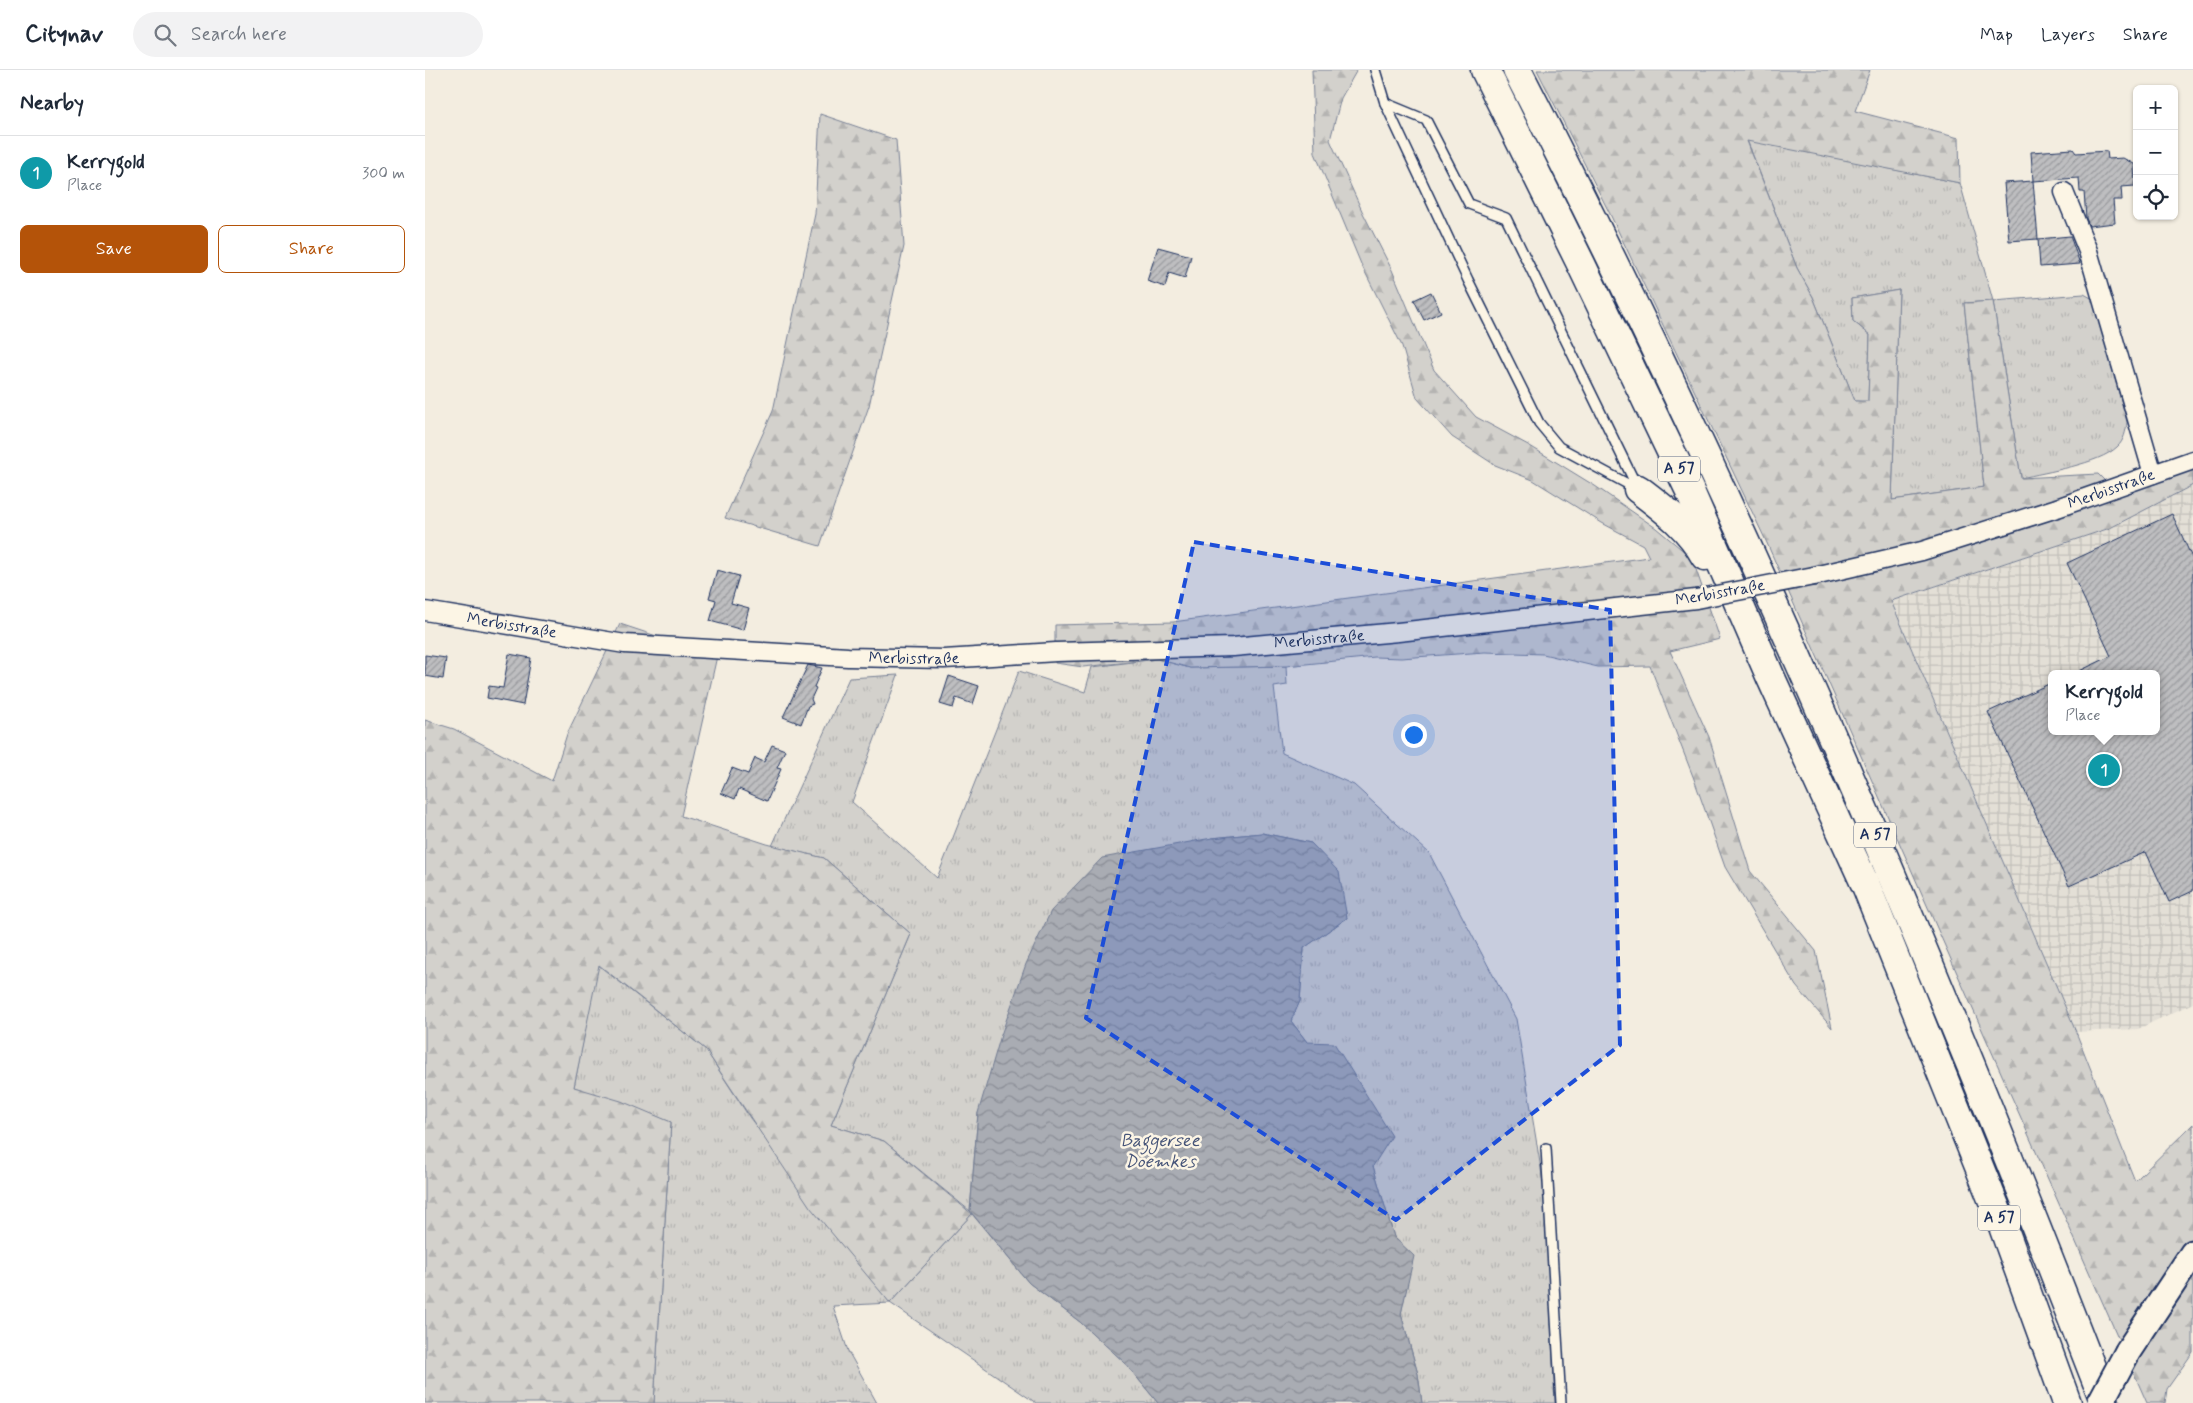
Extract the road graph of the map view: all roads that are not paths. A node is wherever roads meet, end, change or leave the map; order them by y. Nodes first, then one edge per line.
1 (1375, 70) edge
2 (1485, 70) edge
3 (1517, 70) edge
4 (1385, 103) junction
5 (2064, 192) dead end
6 (2193, 460) edge
7 (2153, 474) junction
8 (1638, 489) junction
9 (425, 612) edge
10 (1771, 678) junction
11 (1546, 1148) dead end
12 (2193, 1253) edge
13 (1561, 1403) edge
14 (2067, 1403) edge
15 (2100, 1403) edge
16 (2105, 1403) edge

1 - 4 lane
2 - 10 highway, A 57
3 - 16 highway, A 57
4 - 8 lane
4 - 8 lane
5 - 7 street
6 - 7 street, Merbisstraße
7 - 9 street, Merbisstraße, bridge
8 - 10 highway
10 - 14 highway, A 57
11 - 13 lane
12 - 15 street, bridge

